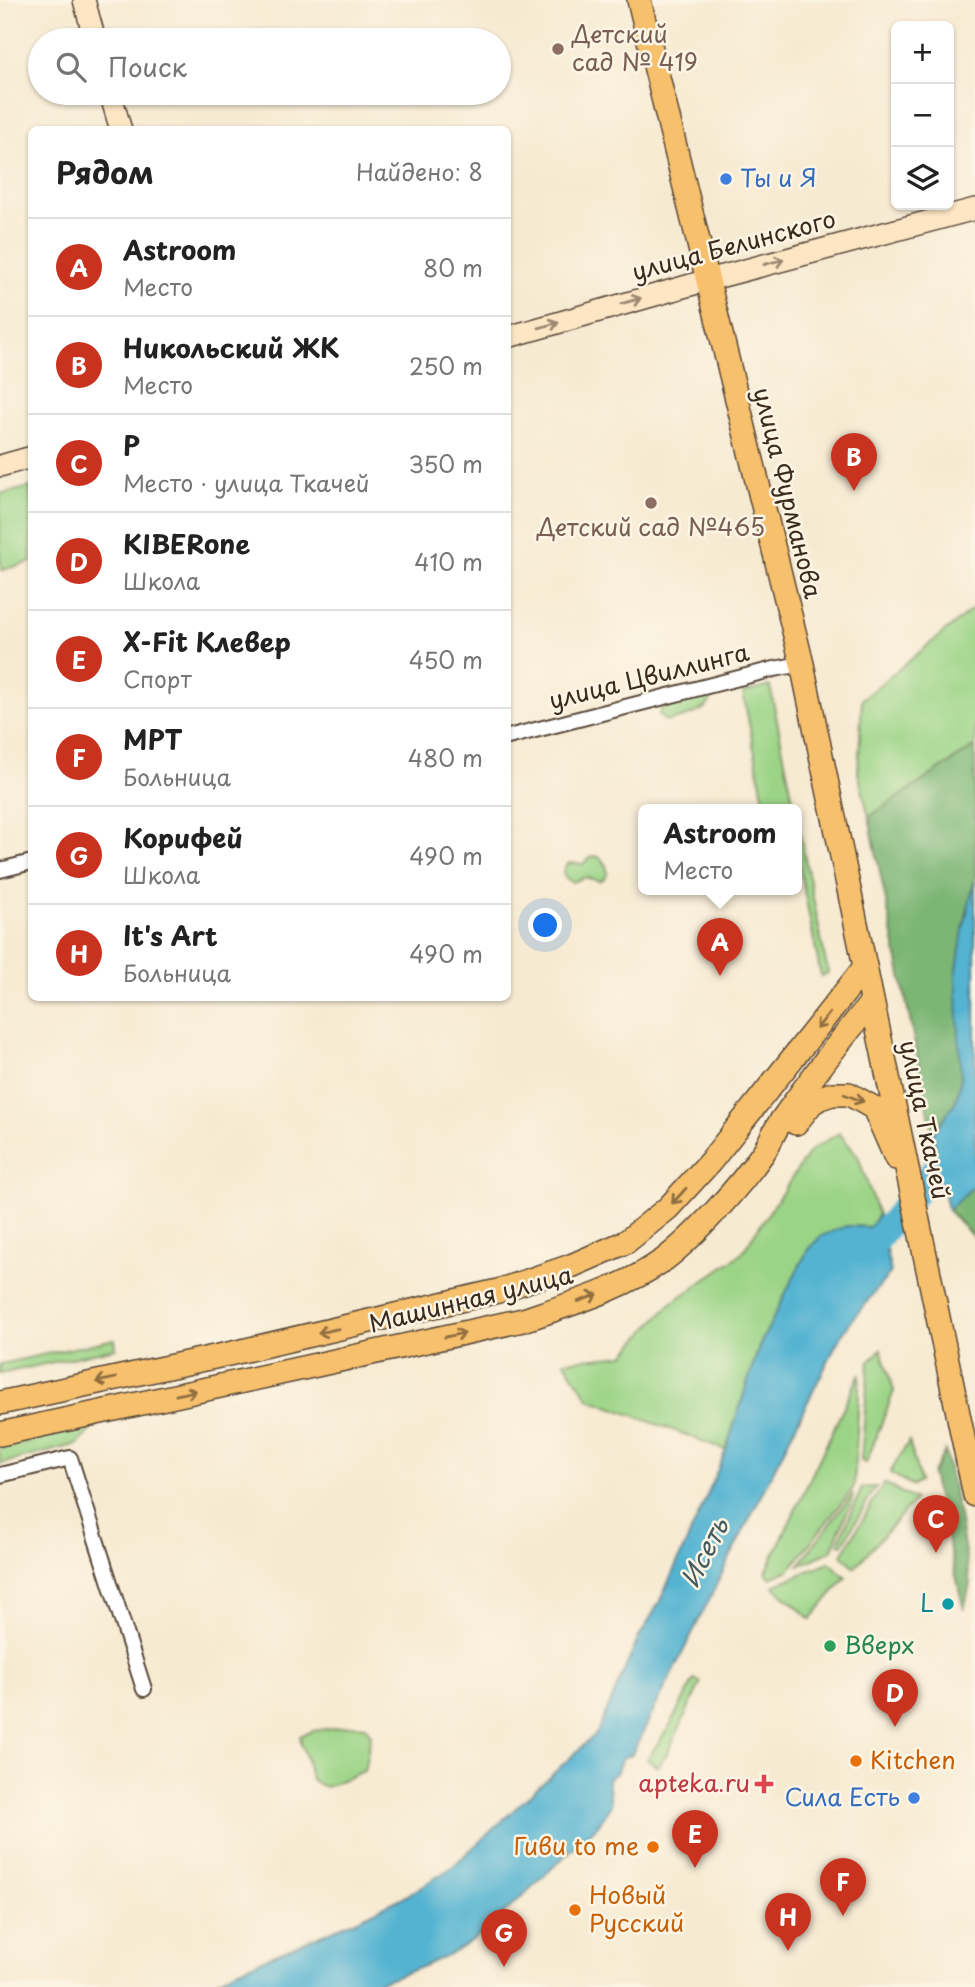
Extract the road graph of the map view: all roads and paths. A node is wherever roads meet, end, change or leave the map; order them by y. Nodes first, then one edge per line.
1 (84, 0) edge
2 (639, 0) edge
3 (92, 28) edge
4 (114, 105) edge
5 (120, 126) edge
6 (975, 209) edge
7 (708, 280) junction
8 (511, 336) edge
9 (28, 458) edge
10 (0, 466) edge
11 (802, 664) junction
12 (511, 736) edge
13 (28, 863) edge
14 (0, 870) edge
15 (865, 967) junction
16 (873, 1002) junction
17 (888, 1118) junction
18 (763, 1153) junction
19 (0, 1403) edge
20 (0, 1434) edge
21 (0, 1475) edge
22 (975, 1495) edge
23 (144, 1689) dead end

1 - 3 main road
2 - 7 main road, улица Фурманова
4 - 5 main road
7 -> 6 main road, улица Белинского
8 -> 7 main road, улица Белинского
7 - 11 main road, улица Фурманова
9 - 10 main road
11 - 12 street, улица Цвиллинга
11 - 15 main road, улица Фурманова
13 - 14 street
15 - 16 main road, улица Фурманова
15 -> 19 main road, Машинная улица
16 - 17 main road, улица Ткачей
16 - 18 main road, Машинная улица
18 -> 17 main road
17 - 22 main road, улица Ткачей
20 -> 18 main road, Машинная улица
21 - 23 street

